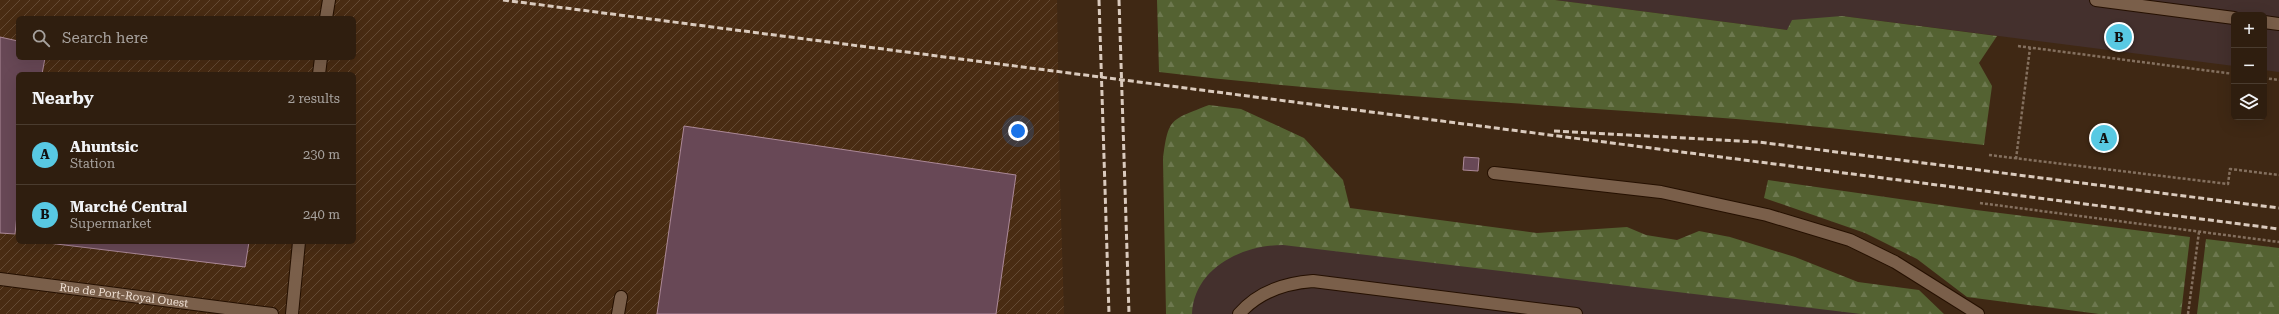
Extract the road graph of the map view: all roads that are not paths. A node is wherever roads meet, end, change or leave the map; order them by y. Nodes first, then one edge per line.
1 (329, 0) edge
2 (2096, 0) edge
3 (326, 16) edge
4 (2231, 18) edge
5 (2267, 22) edge
6 (2279, 24) edge
7 (321, 60) edge
8 (319, 72) edge
9 (1494, 173) dead end
10 (299, 244) edge
11 (0, 279) edge
12 (621, 297) dead end
13 (272, 314) edge
14 (292, 314) edge
15 (618, 314) edge
16 (1239, 314) edge
17 (1576, 314) edge
18 (1978, 314) edge

1 - 3 street
2 - 4 street
5 - 6 street
7 - 8 street
9 - 18 street
10 - 14 street
11 - 13 street, Rue de Port-Royal Ouest
12 - 15 street
16 - 17 street

